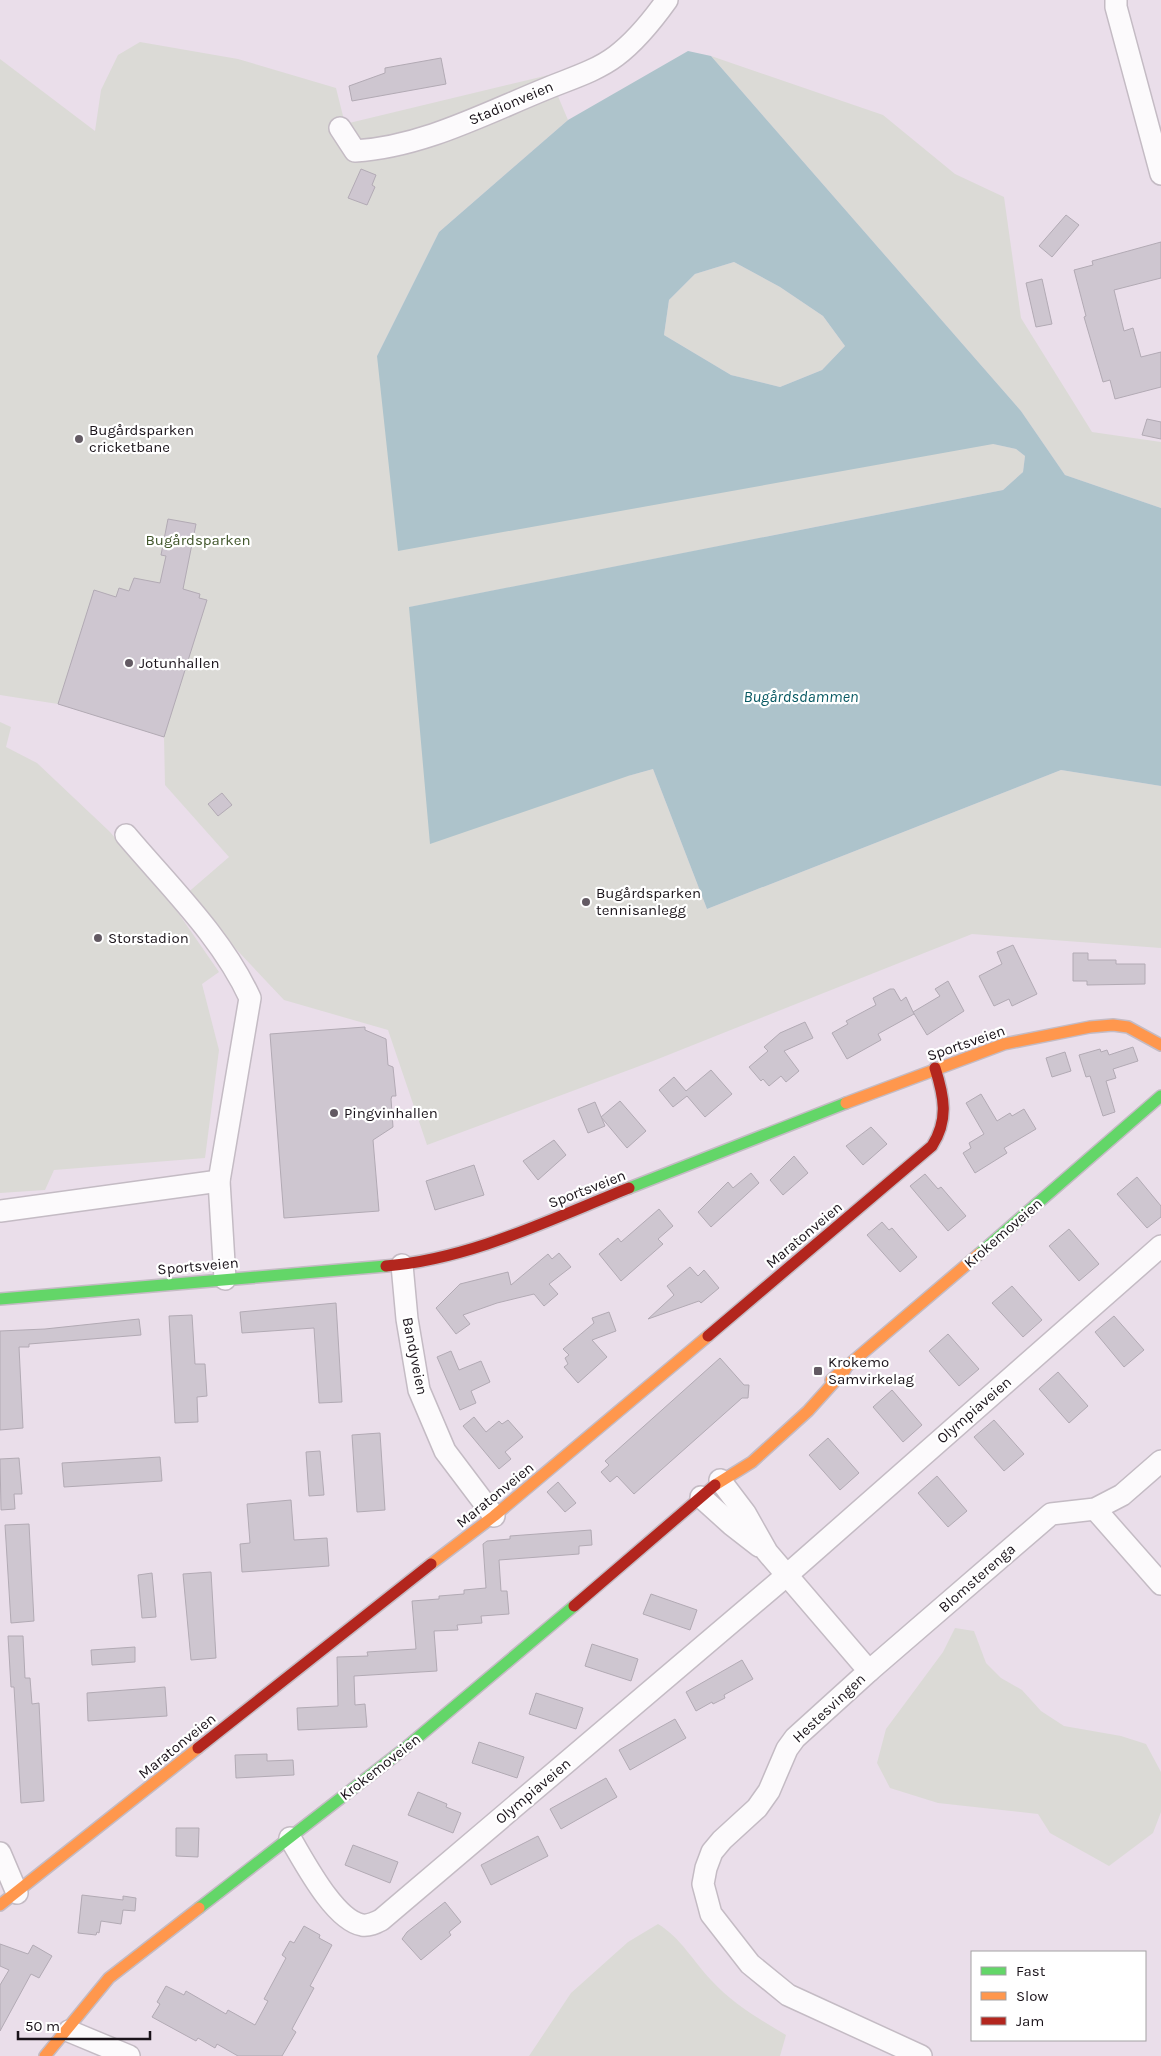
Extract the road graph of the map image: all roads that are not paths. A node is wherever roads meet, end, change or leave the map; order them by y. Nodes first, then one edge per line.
1 (667, 0) edge
2 (1116, 0) edge
3 (340, 128) dead end
4 (1161, 174) edge
5 (126, 835) dead end
6 (1161, 1045) edge
7 (935, 1068) junction
8 (1161, 1096) edge
9 (219, 1181) junction
10 (0, 1211) edge
11 (1161, 1246) edge
12 (402, 1265) junction
13 (225, 1279) junction
14 (0, 1299) edge
15 (845, 1370) junction
16 (806, 1397) dead end
17 (736, 1458) dead end
18 (1161, 1461) edge
19 (720, 1480) junction
20 (701, 1497) junction
21 (1095, 1509) junction
22 (494, 1516) junction
23 (767, 1552) junction
24 (786, 1575) junction
25 (1161, 1584) edge
26 (869, 1671) junction
27 (290, 1838) junction
28 (0, 1853) edge
29 (17, 1892) junction
30 (0, 1905) edge
31 (69, 2031) junction
32 (45, 2056) edge
33 (129, 2056) edge
34 (920, 2056) edge

1 - 3 street, Stadionveien
2 - 4 street
5 - 9 street
6 - 7 street, Sportsveien
7 - 12 street, Sportsveien
7 - 22 street, Maratonveien
8 - 15 street, Krokemoveien
9 - 10 street
9 - 13 street
11 - 24 street, Olympiaveien
12 - 13 street, Sportsveien
12 - 22 street, Bandyveien
13 - 14 street, Sportsveien
15 - 16 street, Krokemoveien
15 - 19 street, Krokemoveien
17 - 19 street, Krokemoveien
18 - 21 street, Blomsterenga
19 - 20 street, Krokemoveien
19 - 23 street
20 - 23 street
20 - 27 street, Krokemoveien
21 - 25 street
21 - 26 street, Blomsterenga
22 - 29 street, Maratonveien
23 - 24 street
24 - 26 street, Hestesvingen
24 - 27 street, Olympiaveien
26 - 34 street, Hestesvingen
27 - 31 street, Krokemoveien
28 - 29 street
29 - 30 street, Maratonveien
31 - 32 street, Krokemoveien
31 - 33 street

